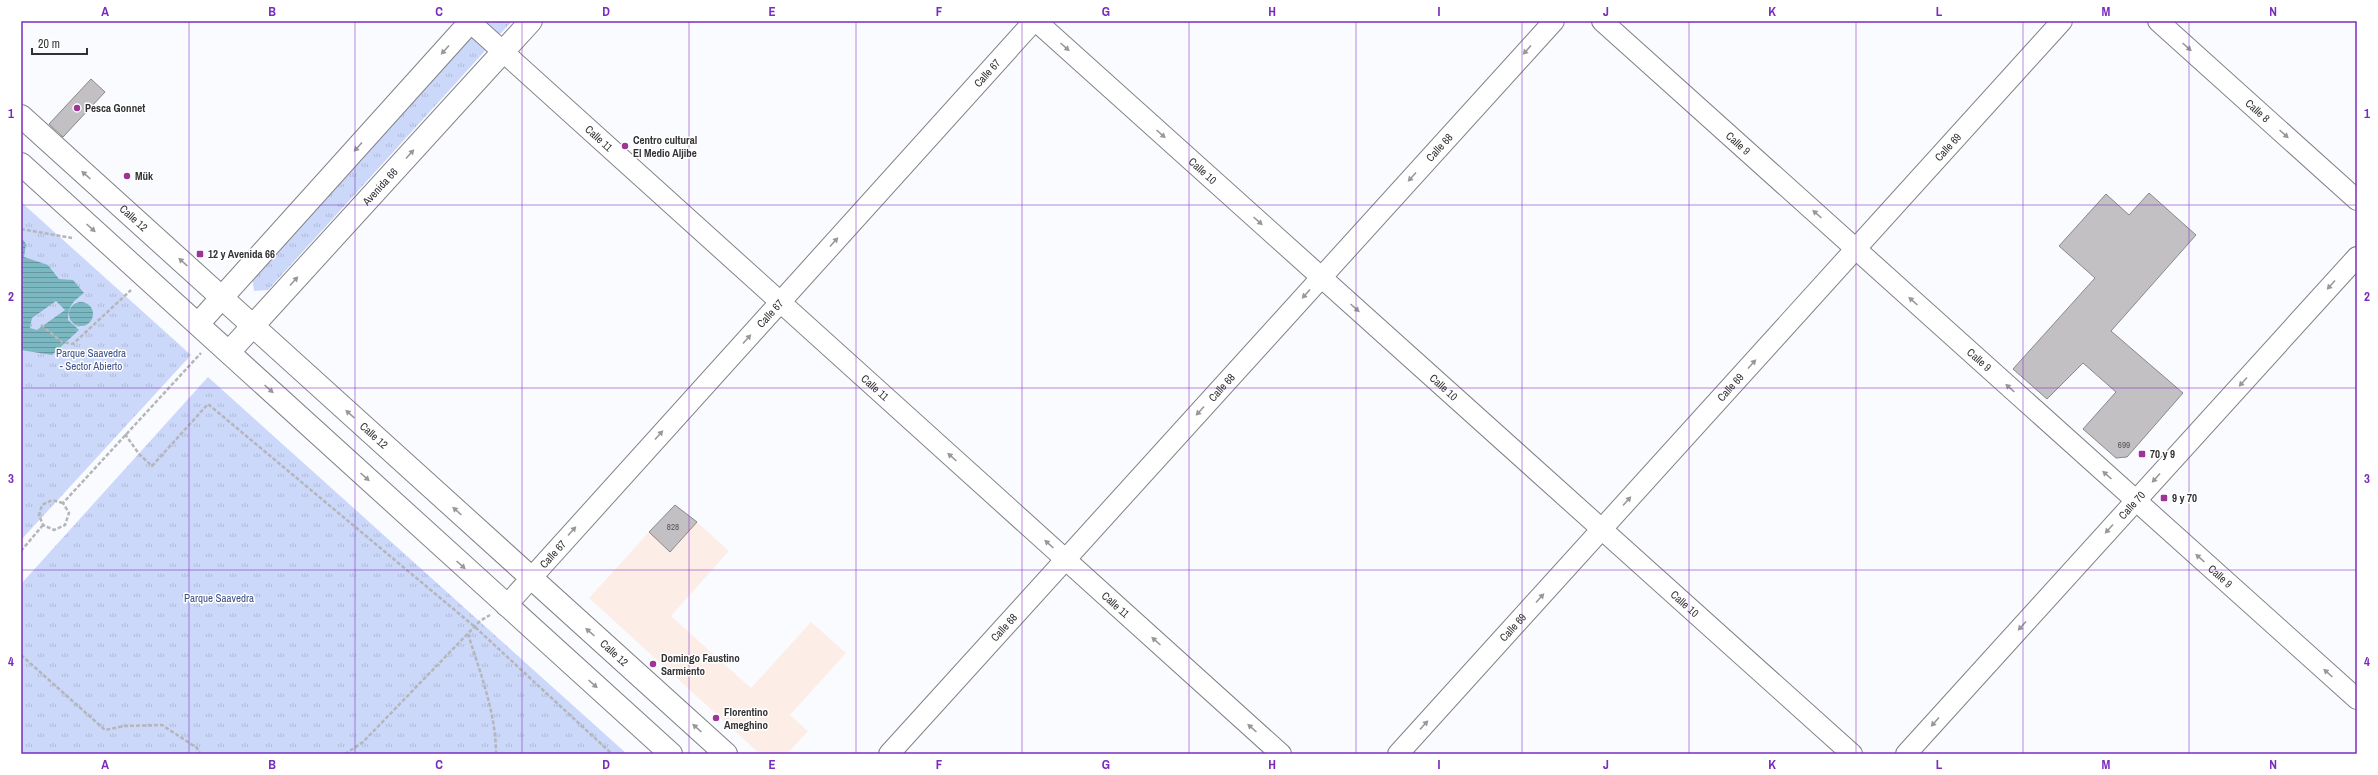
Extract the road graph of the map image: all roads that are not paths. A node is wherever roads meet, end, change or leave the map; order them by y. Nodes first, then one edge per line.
1 (470, 21) edge
2 (531, 21) edge
3 (1035, 21) edge
4 (1554, 21) edge
5 (1602, 21) edge
6 (2062, 21) edge
7 (2158, 21) edge
8 (504, 51) junction
9 (21, 116) edge
10 (21, 164) edge
11 (2357, 200) edge
12 (1856, 249) junction
13 (2357, 256) edge
14 (1321, 277) junction
15 (222, 298) junction
16 (780, 302) junction
17 (198, 324) junction
18 (253, 326) junction
19 (229, 352) junction
20 (2136, 501) junction
21 (1602, 529) junction
22 (1066, 559) junction
23 (530, 578) junction
24 (500, 609) junction
25 (2357, 700) edge
26 (671, 754) edge
27 (726, 754) edge
28 (889, 754) edge
29 (1281, 754) edge
30 (1398, 754) edge
31 (1852, 754) edge
32 (1906, 754) edge

1 - 8 street, Calle 11
1 -> 15 main road
2 - 8 main road, Avenida 66
3 -> 14 street, Calle 10
16 -> 3 street, Calle 67
4 -> 14 street, Calle 68
12 -> 5 street, Calle 9
6 - 12 street, Calle 69
7 -> 11 street, Calle 8
8 - 16 street, Calle 11
18 -> 8 main road, Avenida 66
15 -> 9 main road, Calle 12
10 -> 17 main road
20 -> 12 street, Calle 9
21 -> 12 street, Calle 69
13 -> 20 street, Calle 70
14 -> 21 street, Calle 10
14 -> 22 street, Calle 68
15 - 17 main road
15 - 18 main road, Calle 12
22 -> 16 street, Calle 11
23 -> 16 street, Calle 67
17 - 19 main road
18 - 19 main road, Avenida 66
23 -> 18 main road, Calle 12
19 -> 24 main road
25 -> 20 street, Calle 9
20 -> 32 street, Calle 70
30 -> 21 street, Calle 69
21 - 31 street, Calle 10
22 - 28 street, Calle 68
29 -> 22 street, Calle 11
23 - 24 street, Calle 67
27 -> 23 main road, Calle 12
24 -> 26 main road

